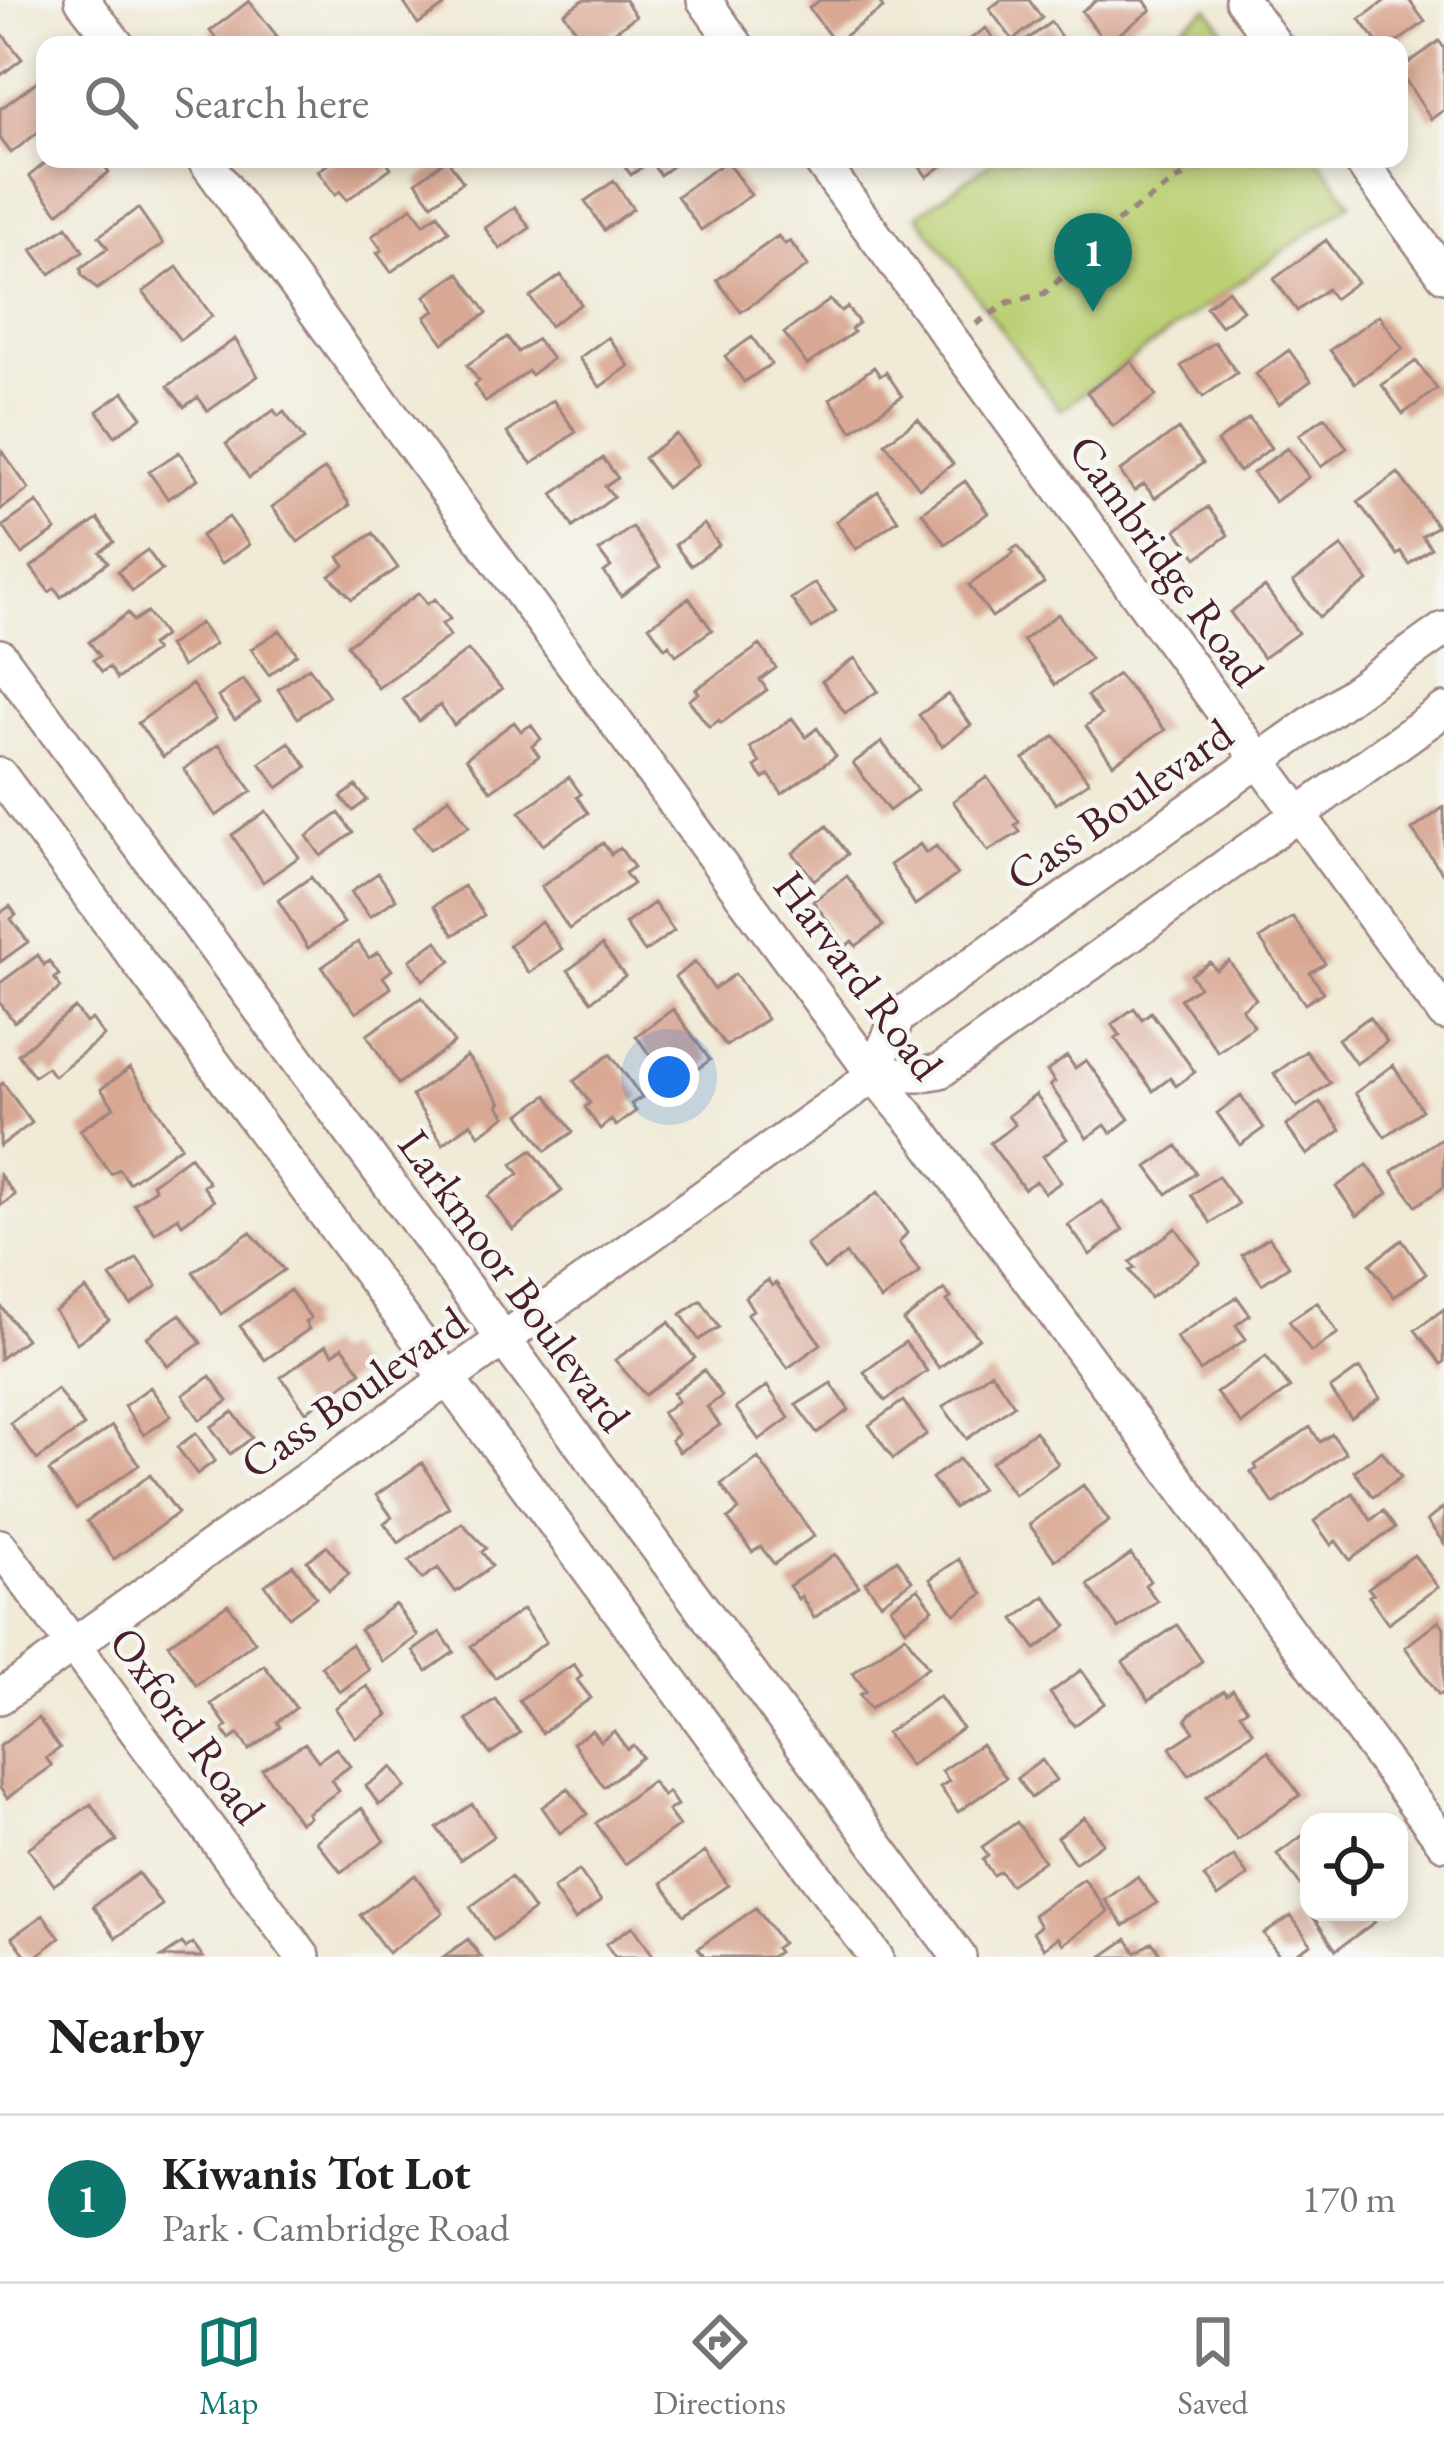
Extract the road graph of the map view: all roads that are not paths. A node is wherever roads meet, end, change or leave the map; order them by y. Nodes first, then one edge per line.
1 (82, 0) edge
2 (704, 0) edge
3 (1242, 0) edge
4 (110, 36) edge
5 (730, 36) edge
6 (1268, 36) edge
7 (211, 168) edge
8 (826, 168) edge
9 (1366, 168) edge
10 (1444, 274) edge
11 (1444, 629) edge
12 (0, 656) edge
13 (1444, 710) edge
14 (1258, 760) junction
15 (0, 775) edge
16 (1299, 815) junction
17 (1444, 1013) edge
18 (873, 1074) junction
19 (504, 1340) junction
20 (448, 1380) junction
21 (0, 1546) edge
22 (73, 1645) junction
23 (0, 1697) edge
24 (1444, 1843) edge
25 (303, 1957) edge
26 (876, 1957) edge
27 (959, 1957) edge

1 - 4 street
2 - 5 street
3 - 6 street
7 - 18 street, Harvard Road
8 - 14 street, Cambridge Road
9 - 10 street
11 - 14 street, Cass Boulevard
12 - 19 street, Larkmoor Boulevard
13 - 16 street
14 - 16 street, Cambridge Road
14 - 18 street, Cass Boulevard
15 - 20 street
16 - 17 street, Cambridge Road
16 - 18 street
18 - 19 street, Cass Boulevard
18 - 24 street, Harvard Road
19 - 20 street, Cass Boulevard
19 - 27 street, Larkmoor Boulevard
20 - 22 street, Cass Boulevard
20 - 26 street
21 - 22 street, Oxford Road
22 - 23 street, Cass Boulevard
22 - 25 street, Oxford Road

